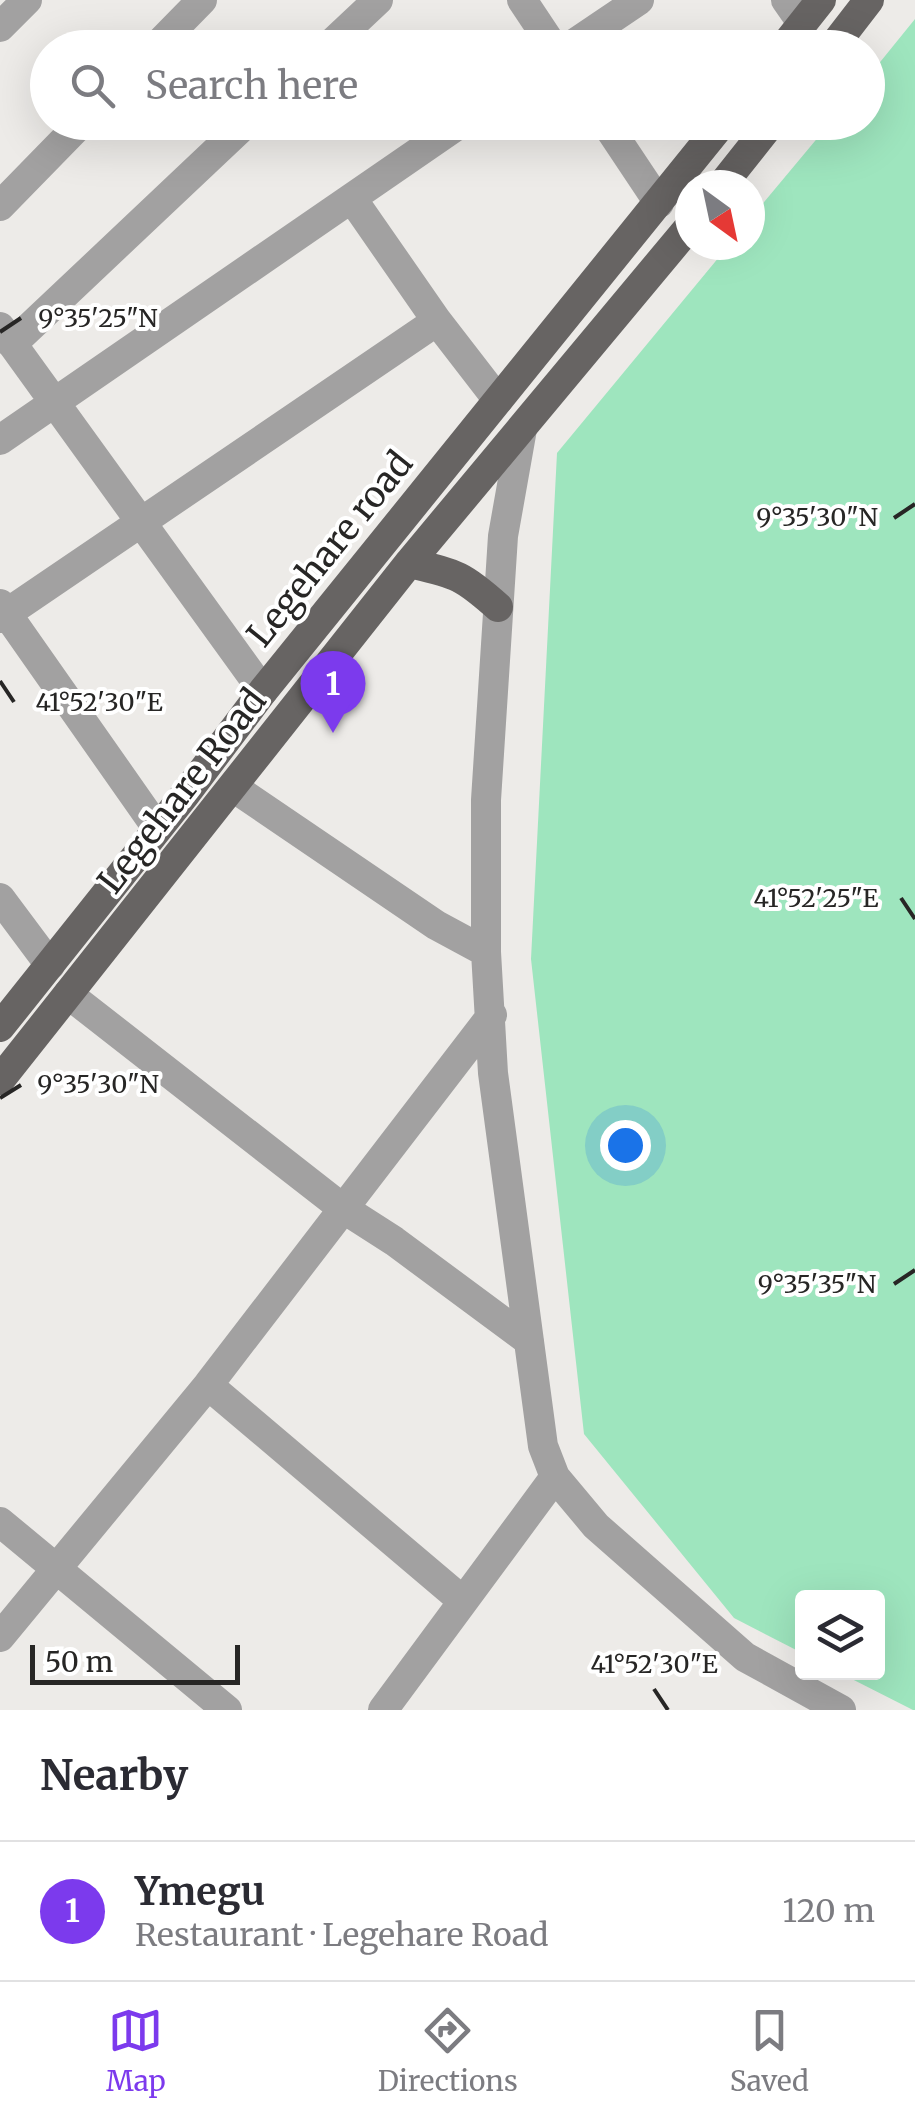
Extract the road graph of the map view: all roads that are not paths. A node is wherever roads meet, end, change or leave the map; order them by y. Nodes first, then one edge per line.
1 (27, 0) edge
2 (202, 0) edge
3 (378, 0) edge
4 (522, 0) edge
5 (639, 0) edge
6 (870, 0) edge
7 (0, 27) edge
8 (173, 30) edge
9 (346, 30) edge
10 (542, 30) edge
11 (595, 30) edge
12 (846, 30) edge
13 (64, 140) edge
14 (227, 140) edge
15 (437, 140) edge
16 (616, 140) edge
17 (710, 140) edge
18 (758, 140) edge
19 (734, 170) edge
20 (353, 200) junction
21 (659, 203) junction
22 (0, 206) edge
23 (675, 244) edge
24 (436, 320) junction
25 (6, 335) edge
26 (498, 400) junction
27 (55, 402) junction
28 (522, 429) junction
29 (0, 440) edge
30 (142, 523) junction
31 (409, 564) junction
32 (498, 607) junction
33 (2, 612) edge
34 (263, 690) junction
35 (234, 787) junction
36 (157, 828) junction
37 (0, 898) edge
38 (486, 952) junction
39 (50, 965) junction
40 (68, 994) junction
41 (492, 1015) junction
42 (0, 1026) edge
43 (0, 1080) edge
44 (342, 1207) junction
45 (529, 1341) junction
46 (208, 1385) junction
47 (555, 1477) junction
48 (0, 1522) edge
49 (58, 1568) junction
50 (463, 1601) junction
51 (0, 1638) edge
52 (838, 1709) edge
53 (227, 1710) edge
54 (383, 1710) edge

1 - 7 street
2 - 8 street
3 - 9 street
4 - 10 street
5 - 11 street
6 - 12 main road
13 - 22 street
14 - 25 street
15 - 20 street
16 - 21 street
17 - 21 main road, Legehare road
18 - 19 main road
20 - 24 street
20 - 27 street
21 - 26 main road, Legehare road
23 - 28 main road, Legehare Road
24 - 26 street
24 - 30 street
25 - 27 street
26 - 34 main road, Legehare road
27 - 29 street
27 - 30 street
28 - 31 main road, Legehare Road
28 - 32 street
30 - 33 street
30 - 34 street
31 - 32 main road
31 - 35 main road, Legehare Road
32 - 38 street
33 - 36 street
34 - 36 main road, Legehare road
35 - 38 street
35 - 40 main road, Legehare Road
36 - 39 main road, Legehare road
37 - 39 street
38 - 41 street
39 - 42 main road, Legehare road
40 - 43 main road, Legehare Road
40 - 44 street
41 - 44 street
41 - 45 street
44 - 45 street
44 - 46 street
45 - 47 street
46 - 49 street
46 - 50 street
47 - 50 street
47 - 52 street
48 - 49 street
49 - 51 street
49 - 53 street
50 - 54 street

